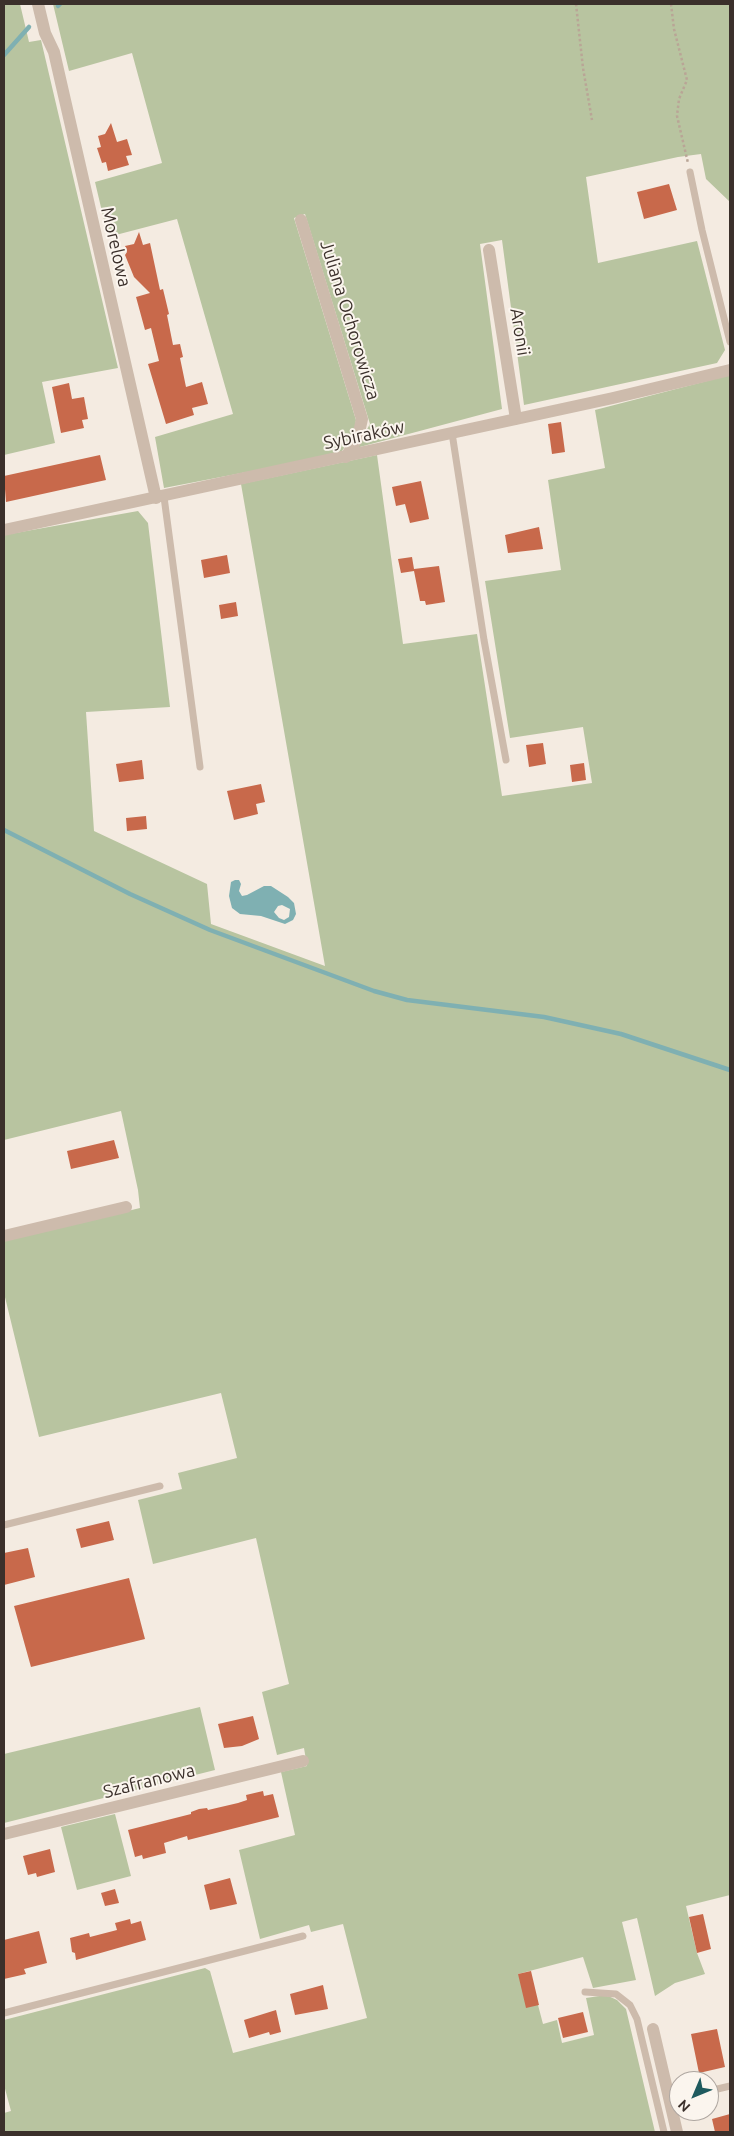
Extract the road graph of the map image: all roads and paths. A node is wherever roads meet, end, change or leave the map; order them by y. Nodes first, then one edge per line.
1 (38, 4) edge
2 (576, 4) edge
3 (671, 4) edge
4 (592, 120) dead end
5 (690, 172) joint
6 (301, 220) dead end
7 (489, 250) dead end
8 (730, 342) edge
9 (730, 370) edge
10 (516, 419) junction
11 (452, 433) junction
12 (346, 457) junction
13 (160, 498) junction
14 (4, 530) edge
15 (506, 760) dead end
16 (200, 767) dead end
17 (126, 1207) dead end
18 (4, 1236) edge
19 (160, 1486) dead end
20 (4, 1526) edge
21 (303, 1761) dead end
22 (4, 1834) edge
23 (303, 1936) dead end
24 (584, 1992) dead end
25 (4, 2013) edge
26 (653, 2028) dead end
27 (669, 2082) edge
28 (664, 2132) edge

1 - 13 street, Morelowa
2 - 4 path
3 - 5 path
5 - 8 lane
6 - 12 street, Juliana Ochorowicza
7 - 10 street, Aronii
9 - 10 street, Sybiraków
10 - 11 street, Sybiraków
11 - 12 street, Sybiraków
11 - 15 lane
12 - 13 street, Sybiraków
13 - 14 street, Sybiraków
13 - 16 lane
17 - 18 street
19 - 20 lane
21 - 22 street, Szafranowa
23 - 25 lane
24 - 28 lane
26 - 27 street

